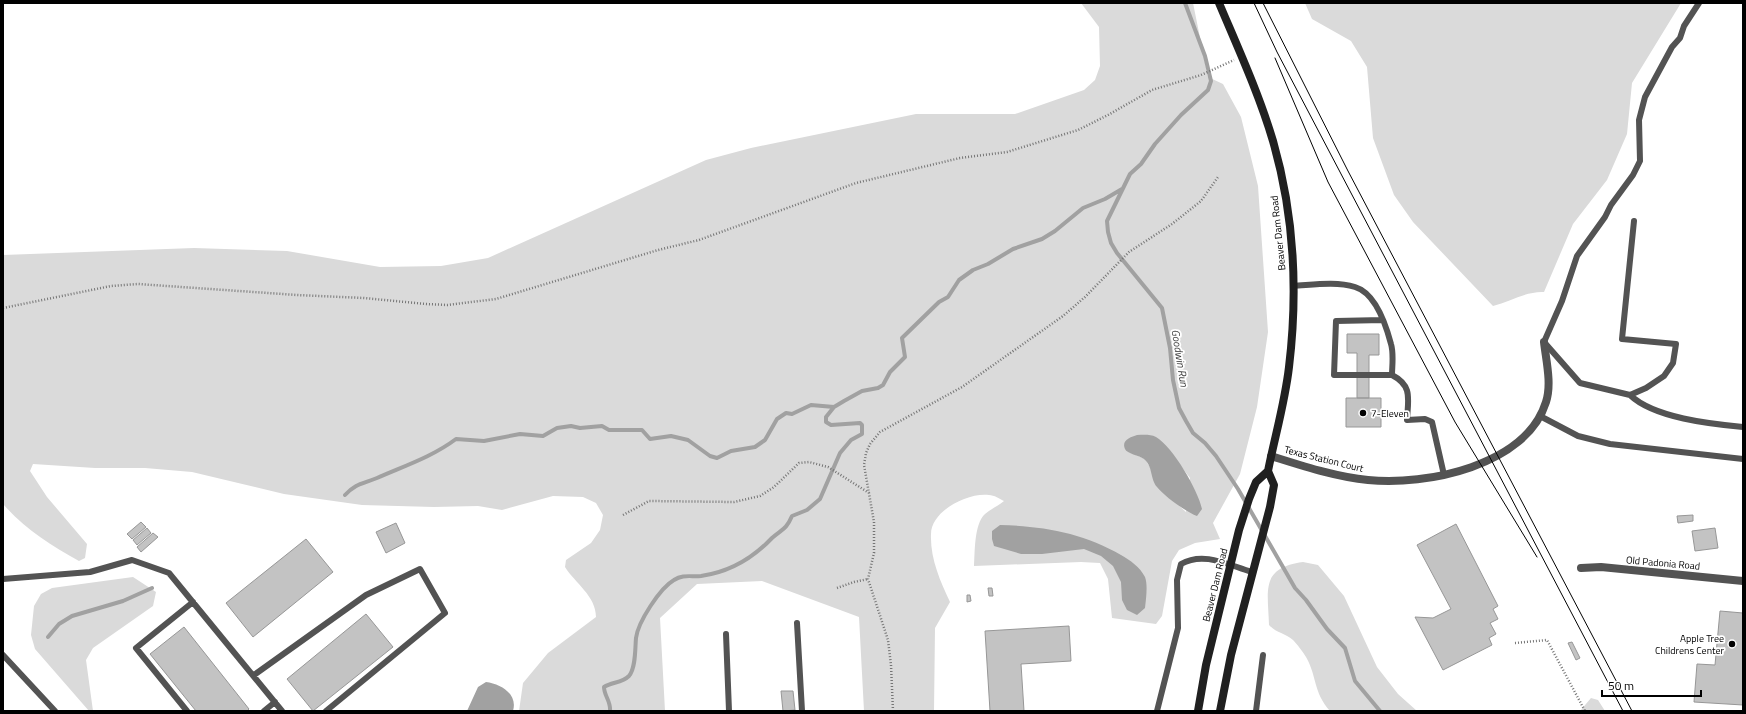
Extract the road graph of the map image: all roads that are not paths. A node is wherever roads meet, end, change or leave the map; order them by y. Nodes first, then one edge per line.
1 (1219, 3) edge
2 (1699, 3) edge
3 (1634, 221) dead end
4 (1293, 286) junction
5 (1383, 320) junction
6 (1544, 342) junction
7 (1392, 375) junction
8 (1630, 395) junction
9 (1540, 416) junction
10 (1743, 427) edge
11 (1271, 456) junction
12 (1743, 459) edge
13 (1268, 471) junction
14 (1444, 475) junction
15 (1230, 565) junction
16 (1581, 568) dead end
17 (1252, 572) junction
18 (3, 579) edge
19 (1743, 581) edge
20 (193, 602) junction
21 (797, 623) dead end
22 (726, 634) dead end
23 (3, 655) edge
24 (1262, 655) dead end
25 (254, 675) junction
26 (275, 702) junction
27 (55, 711) edge
28 (187, 711) edge
29 (264, 711) edge
30 (282, 711) edge
31 (326, 711) edge
32 (729, 711) edge
33 (802, 711) edge
34 (1157, 711) edge
35 (1198, 711) edge
36 (1220, 711) edge
37 (1256, 711) edge

1 - 4 main road, Beaver Dam Road
2 - 6 lane
3 - 8 lane
4 - 5 lane
4 - 11 main road, Beaver Dam Road
5 - 7 lane
5 - 7 lane
6 - 8 lane
6 - 9 street, Texas Station Court
7 - 14 lane
8 - 10 lane
9 - 12 lane
9 - 14 street, Texas Station Court
11 - 13 main road, Beaver Dam Road
11 - 14 street, Texas Station Court
13 - 15 main road, Beaver Dam Road
13 - 17 main road, Beaver Dam Road
15 - 17 lane
15 - 34 lane
15 - 35 main road, Beaver Dam Road
16 - 19 street, Old Padonia Road
17 - 36 main road, Beaver Dam Road
18 - 20 lane
20 - 25 lane
20 - 28 lane
21 - 33 lane
22 - 32 lane
23 - 27 lane
24 - 37 lane
25 - 26 lane
25 - 31 lane
26 - 29 lane
26 - 30 lane

